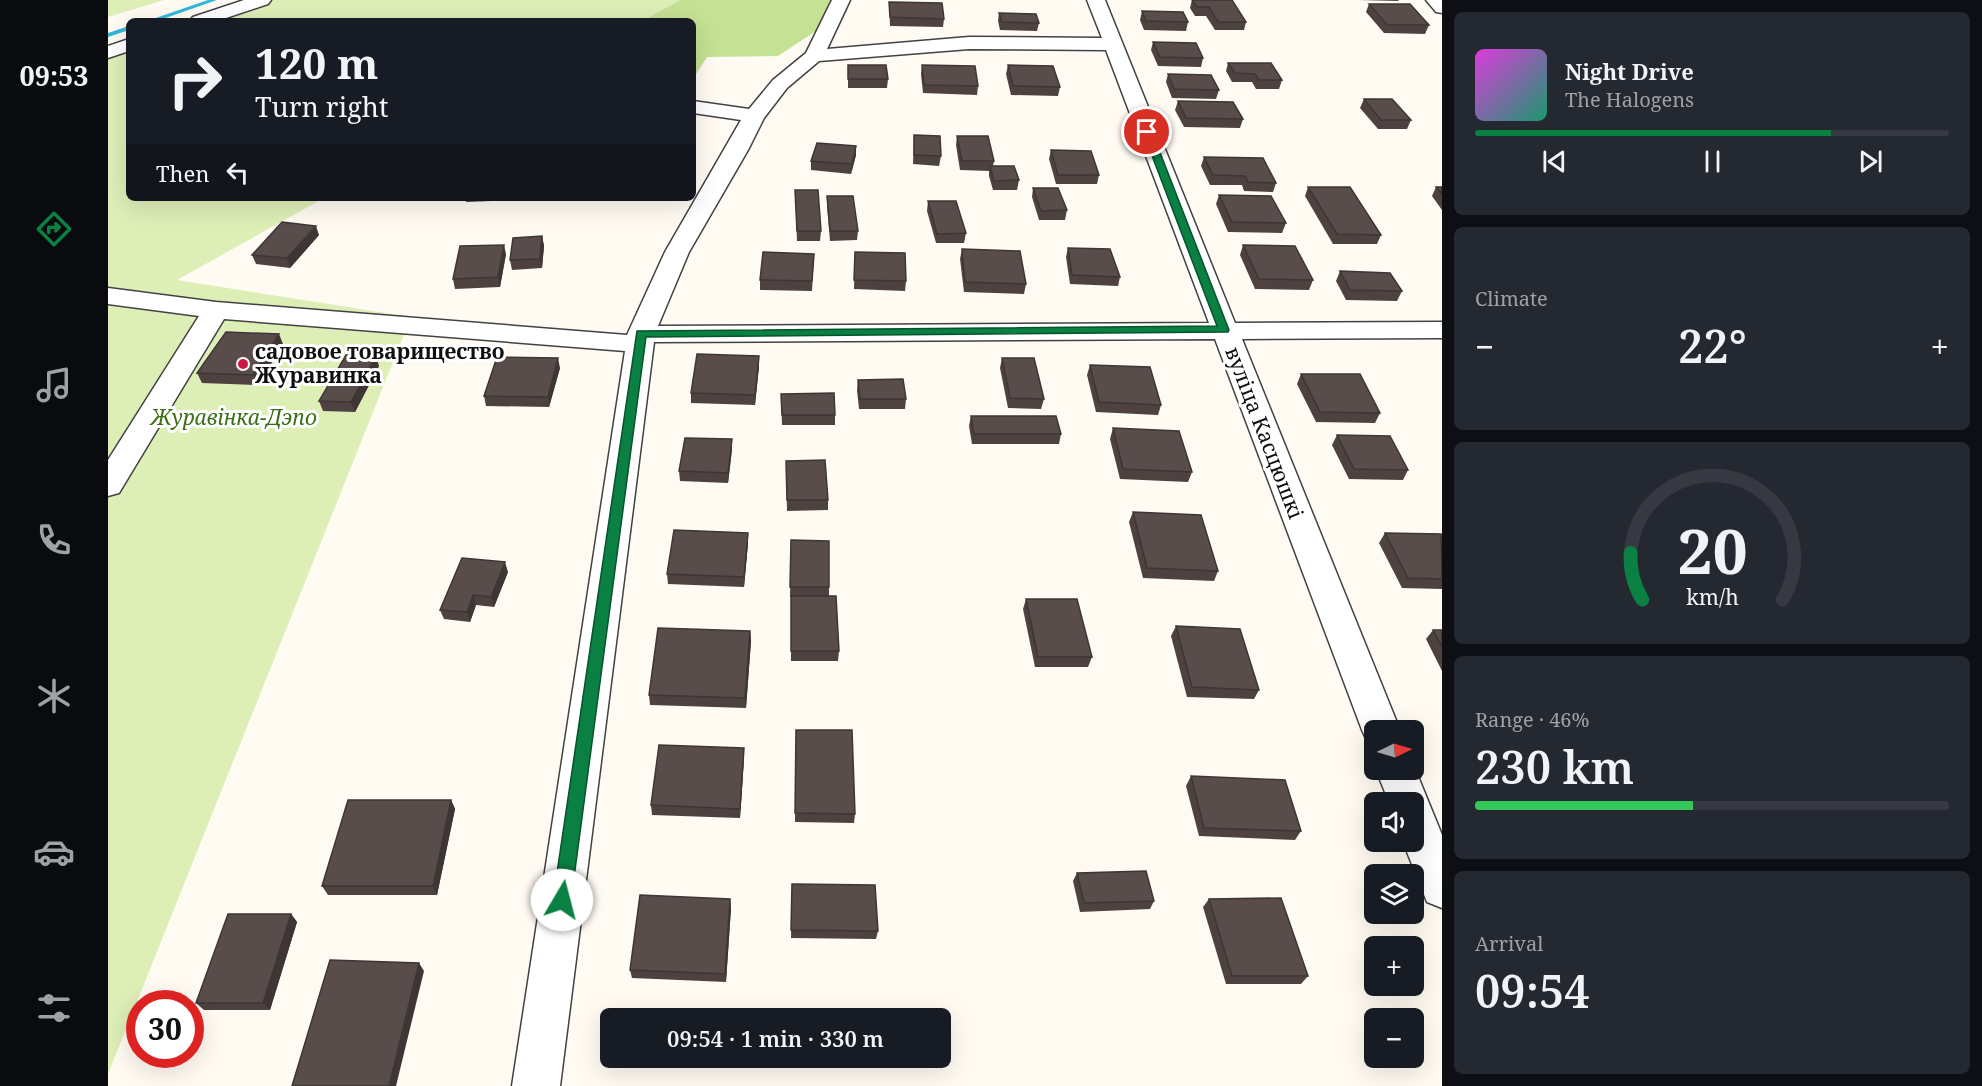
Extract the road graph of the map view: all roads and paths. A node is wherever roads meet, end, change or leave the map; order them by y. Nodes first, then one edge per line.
1 (262, 0) edge
2 (841, 0) edge
3 (1096, 0) edge
4 (1435, 0) edge
5 (1442, 8) edge
6 (208, 18) edge
7 (1113, 44) junction
8 (126, 46) edge
9 (108, 52) edge
10 (814, 57) junction
11 (696, 107) edge
12 (754, 116) junction
13 (108, 296) edge
14 (216, 310) junction
15 (1224, 330) junction
16 (1442, 330) edge
17 (640, 339) junction
18 (108, 485) edge
19 (1376, 720) edge
20 (1424, 842) edge
21 (1442, 888) edge
22 (536, 1086) edge

1 - 6 street
2 - 10 street
3 - 7 street, вуліца Касцюшкі
4 - 5 street
7 - 10 street
7 - 15 street, вуліца Касцюшкі
8 - 9 street
10 - 12 street
11 - 12 street
12 - 17 street
13 - 14 street
14 - 17 street
14 - 18 street
15 - 16 street
15 - 17 street
15 - 19 street, вуліца Касцюшкі
17 - 22 street
20 - 21 street

